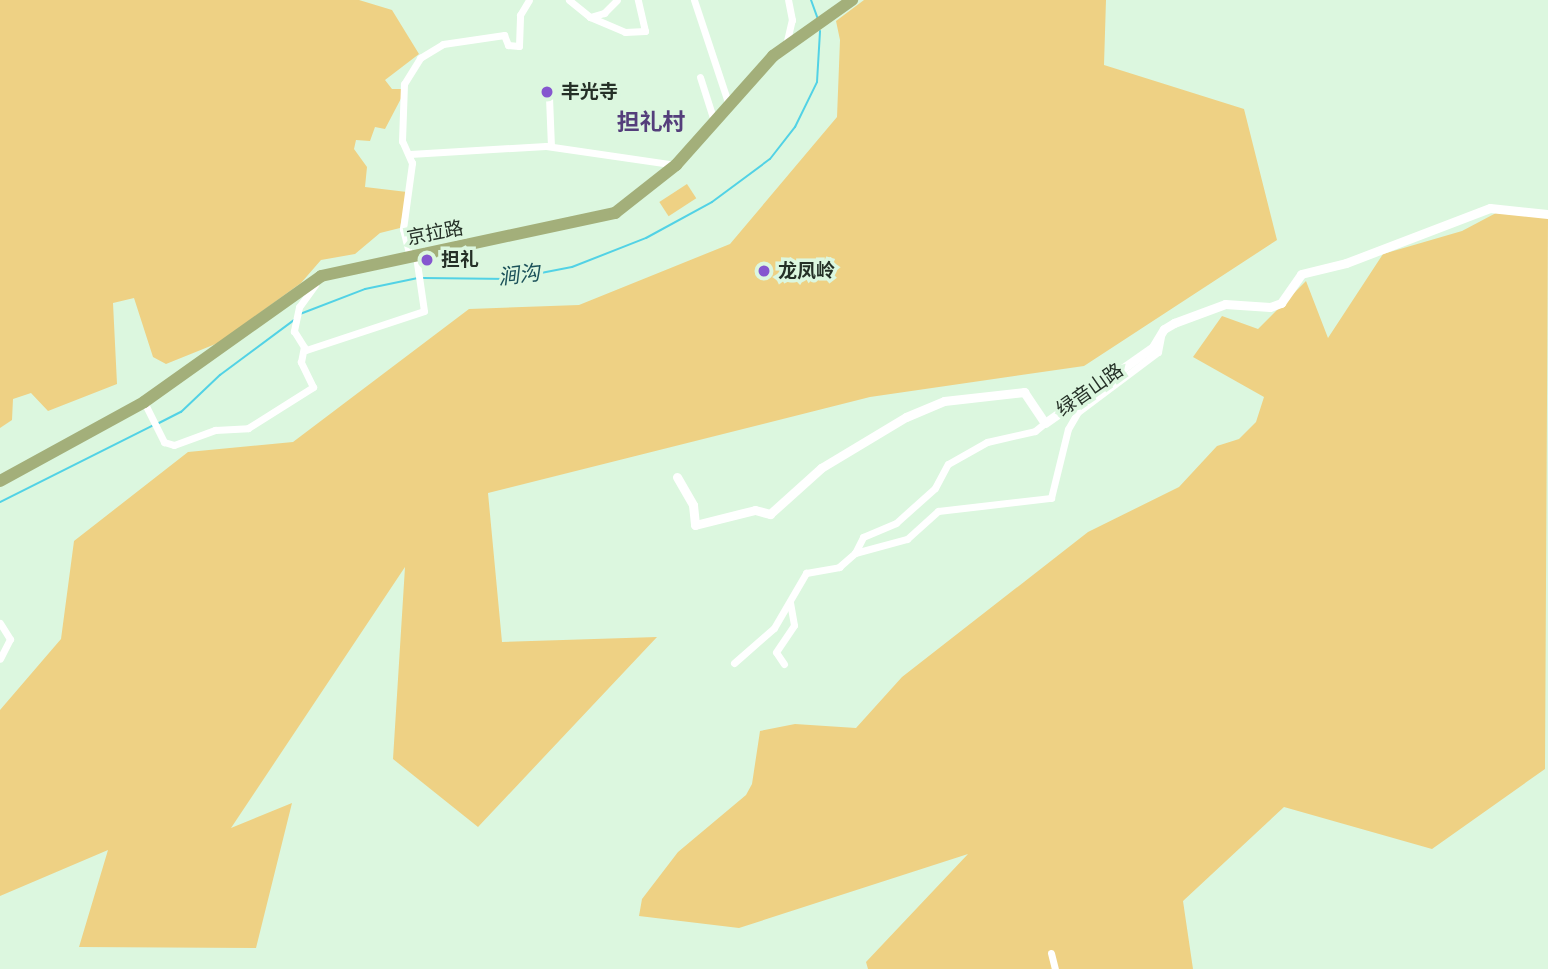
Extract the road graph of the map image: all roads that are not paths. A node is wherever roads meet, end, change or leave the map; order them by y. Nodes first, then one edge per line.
1 (528, 0) edge
2 (569, 0) edge
3 (617, 0) edge
4 (638, 0) edge
5 (694, 0) edge
6 (788, 0) edge
7 (849, 2) edge
8 (590, 17) junction
9 (786, 45) junction
10 (700, 77) dead end
11 (549, 97) dead end
12 (729, 105) junction
13 (714, 122) junction
14 (551, 146) junction
15 (410, 154) junction
16 (676, 165) junction
17 (1548, 214) edge
18 (415, 261) junction
19 (321, 276) junction
20 (1161, 337) junction
21 (304, 347) junction
22 (144, 402) junction
23 (1045, 423) junction
24 (677, 477) dead end
25 (0, 481) edge
26 (855, 553) junction
27 (789, 603) junction
28 (0, 623) edge
29 (0, 659) edge
30 (734, 663) dead end
31 (784, 664) dead end
32 (1051, 953) dead end
33 (1055, 969) edge

1 - 15 street
2 - 8 street
3 - 8 street
4 - 8 street
5 - 12 street
6 - 9 street
7 - 9 highway, 京拉路
9 - 12 highway, 京拉路
10 - 13 street
11 - 14 street
12 - 13 highway, 京拉路
13 - 16 highway, 京拉路
14 - 15 street
14 - 16 street
15 - 18 street
16 - 18 highway, 京拉路
17 - 20 street, 绿音山路
18 - 19 highway, 京拉路
18 - 21 street
19 - 21 street
19 - 22 highway, 京拉路
20 - 23 street, 绿音山路
20 - 26 street
21 - 22 street
22 - 25 highway, 京拉路
23 - 24 street, 绿音山路
23 - 26 street
26 - 27 street
27 - 30 street
27 - 31 street
28 - 29 street
32 - 33 street

